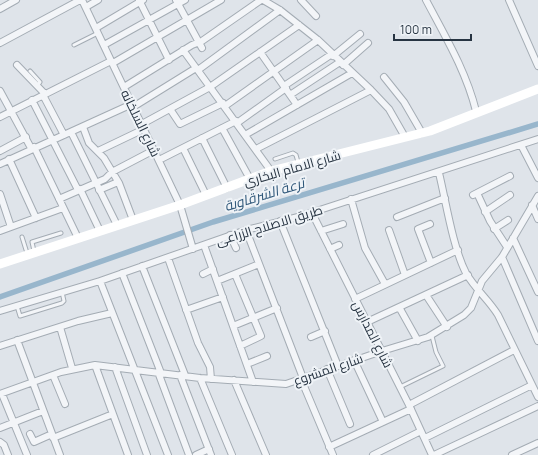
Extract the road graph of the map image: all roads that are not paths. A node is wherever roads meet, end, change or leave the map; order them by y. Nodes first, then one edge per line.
1 (1, 0) edge
2 (81, 0) edge
3 (98, 0) edge
4 (185, 0) edge
5 (221, 0) edge
6 (262, 0) edge
7 (301, 0) edge
8 (426, 0) edge
9 (508, 0) edge
10 (13, 1) edge
11 (141, 1) edge
12 (177, 2) edge
13 (86, 7) junction
14 (2, 8) edge
15 (280, 10) junction
16 (316, 16) dead end
17 (149, 20) junction
18 (186, 20) junction
19 (299, 25) junction
20 (97, 30) junction
21 (360, 34) dead end
22 (158, 37) junction
23 (318, 40) junction
24 (0, 43) edge
25 (368, 43) dead end
26 (74, 45) dead end
27 (201, 45) junction
28 (104, 46) junction
29 (183, 50) junction
30 (260, 52) junction
31 (333, 55) junction
32 (169, 60) junction
33 (112, 62) junction
34 (342, 63) junction
35 (17, 65) dead end
36 (538, 66) edge
37 (197, 69) junction
38 (274, 71) junction
39 (30, 72) dead end
40 (352, 73) junction
41 (384, 77) dead end
42 (37, 86) junction
43 (124, 87) junction
44 (210, 87) junction
45 (285, 87) junction
46 (538, 89) edge
47 (371, 90) junction
48 (0, 91) edge
49 (44, 94) junction
50 (290, 95) junction
51 (32, 100) junction
52 (133, 105) junction
53 (224, 105) junction
54 (297, 105) junction
55 (170, 109) junction
56 (11, 111) junction
57 (476, 111) junction
58 (0, 117) edge
59 (236, 122) junction
60 (143, 126) junction
61 (83, 127) junction
62 (222, 128) junction
63 (71, 132) junction
64 (422, 133) junction
65 (64, 135) junction
66 (245, 135) junction
67 (26, 137) junction
68 (405, 137) junction
69 (202, 138) junction
70 (538, 139) edge
71 (52, 140) junction
72 (521, 144) junction
73 (33, 147) junction
74 (183, 148) junction
75 (256, 149) junction
76 (154, 150) junction
77 (0, 151) edge
78 (98, 151) junction
79 (275, 158) dead end
80 (9, 159) junction
81 (159, 160) junction
82 (0, 164) edge
83 (298, 164) junction
84 (271, 171) junction
85 (112, 172) junction
86 (439, 172) junction
87 (510, 176) dead end
88 (538, 178) edge
89 (250, 179) junction
90 (118, 182) junction
91 (96, 183) junction
92 (227, 188) junction
93 (79, 190) junction
94 (99, 190) junction
95 (0, 194) edge
96 (206, 195) junction
97 (510, 196) dead end
98 (538, 196) edge
99 (445, 198) junction
100 (59, 199) junction
101 (350, 199) junction
102 (180, 205) junction
103 (532, 205) junction
104 (63, 208) junction
105 (312, 212) junction
106 (485, 212) junction
107 (397, 217) dead end
108 (36, 218) junction
109 (538, 218) edge
110 (133, 220) junction
111 (508, 220) dead end
112 (280, 221) junction
113 (343, 224) dead end
114 (430, 224) dead end
115 (117, 226) junction
116 (12, 227) junction
117 (494, 229) junction
118 (246, 230) junction
119 (388, 230) dead end
120 (0, 231) edge
121 (100, 231) junction
122 (322, 232) junction
123 (61, 233) dead end
124 (230, 235) junction
125 (22, 237) dead end
126 (78, 238) junction
127 (513, 238) junction
128 (204, 245) junction
129 (339, 245) dead end
130 (507, 247) junction
131 (236, 248) dead end
132 (193, 249) junction
133 (330, 249) junction
134 (458, 250) junction
135 (31, 254) junction
136 (502, 257) junction
137 (168, 258) junction
138 (431, 263) junction
139 (0, 264) edge
140 (259, 264) junction
141 (142, 266) junction
142 (213, 269) junction
143 (122, 273) junction
144 (202, 274) dead end
145 (235, 274) junction
146 (405, 275) junction
147 (468, 276) junction
148 (100, 281) junction
149 (217, 281) junction
150 (385, 284) junction
151 (477, 290) junction
152 (62, 292) junction
153 (538, 292) edge
154 (426, 295) junction
155 (223, 297) junction
156 (355, 300) junction
157 (17, 306) junction
158 (399, 307) junction
159 (277, 308) junction
160 (186, 310) junction
161 (0, 311) edge
162 (112, 312) junction
163 (254, 318) junction
164 (367, 322) junction
165 (233, 326) junction
166 (60, 327) junction
167 (447, 327) junction
168 (324, 332) junction
169 (432, 336) junction
170 (311, 337) dead end
171 (17, 340) junction
172 (418, 341) junction
173 (538, 341) edge
174 (0, 346) edge
175 (240, 346) junction
176 (514, 350) junction
177 (382, 351) junction
178 (267, 356) dead end
179 (354, 360) junction
180 (247, 364) junction
181 (95, 365) junction
182 (338, 366) junction
183 (114, 367) junction
184 (72, 368) junction
185 (327, 369) junction
186 (134, 370) junction
187 (160, 373) junction
188 (52, 375) junction
189 (182, 375) junction
190 (200, 378) junction
191 (302, 378) junction
192 (211, 379) junction
193 (234, 380) junction
194 (32, 382) junction
195 (254, 382) junction
196 (532, 385) junction
197 (400, 387) junction
198 (1, 394) edge
199 (538, 397) edge
200 (65, 404) dead end
201 (538, 406) edge
202 (410, 407) junction
203 (43, 411) junction
204 (113, 414) junction
205 (383, 422) junction
206 (14, 423) junction
207 (350, 424) dead end
208 (0, 428) edge
209 (422, 431) junction
210 (30, 434) dead end
211 (53, 436) junction
212 (425, 438) junction
213 (0, 442) edge
214 (538, 443) edge
215 (329, 447) junction
216 (210, 452) edge
217 (8, 455) edge
218 (27, 455) edge
219 (60, 455) edge
220 (128, 455) edge
221 (146, 455) edge
222 (168, 455) edge
223 (189, 455) edge
224 (196, 455) edge
225 (232, 455) edge
226 (266, 455) edge
227 (333, 455) edge
228 (373, 455) edge
229 (432, 455) edge
230 (512, 455) edge

1 - 14 street
2 - 13 street, شارع السلخانه
2 - 24 street
3 - 13 street
4 - 12 street
5 - 18 street
6 - 15 street
6 - 27 street
7 - 16 street
8 - 57 street
9 - 36 street
10 - 14 street
11 - 17 street
11 - 20 street
12 - 17 street
12 - 18 street
13 - 20 street, شارع السلخانه
15 - 19 street
15 - 37 street
17 - 22 street
17 - 28 street
18 - 22 street
18 - 27 street
19 - 23 street
19 - 30 street
20 - 26 lane
20 - 28 street, شارع السلخانه
21 - 31 street
22 - 32 street
22 - 33 street
23 - 31 street
23 - 38 street
25 - 34 street
27 - 29 street
28 - 33 street, شارع السلخانه
29 - 32 street
29 - 37 street
30 - 38 street
30 - 44 street
31 - 34 street
31 - 45 street
32 - 43 street
33 - 43 street, شارع السلخانه
33 - 49 street
34 - 40 street
34 - 50 street
35 - 42 street
37 - 44 street
37 - 52 street
38 - 45 street
38 - 53 street
39 - 42 lane
40 - 47 street
40 - 54 street
41 - 64 street
42 - 49 street
43 - 52 street, شارع السلخانه
44 - 53 street
44 - 55 street
45 - 50 street
45 - 59 street
46 - 57 street, شارع الامام البخاري
47 - 68 street
47 - 75 street
48 - 56 street
49 - 51 street
49 - 65 street
50 - 54 street
51 - 56 street
51 - 71 street
52 - 60 street, شارع السلخانه
52 - 61 street
53 - 55 street
53 - 59 street
54 - 66 street
55 - 60 street
56 - 58 street
56 - 67 street
57 - 64 street, شارع الامام البخاري
59 - 62 street
59 - 66 street
60 - 76 street, شارع السلخانه
60 - 78 street
61 - 63 street
61 - 78 street
62 - 69 street
62 - 89 street
63 - 65 street
63 - 91 street
64 - 68 street, شارع الامام البخاري
65 - 71 street
66 - 75 street
67 - 73 street
67 - 77 street
68 - 83 street, شارع الامام البخاري
69 - 74 street
69 - 92 street
70 - 72 street, طريق الاصلاح الزراعى
71 - 73 street
71 - 93 street
72 - 86 street, طريق الاصلاح الزراعى
72 - 88 street
73 - 80 street
73 - 100 street
74 - 81 street
74 - 96 street
75 - 84 street
76 - 81 street, شارع السلخانه
76 - 85 street
78 - 85 street
79 - 83 lane
80 - 82 street
80 - 108 street
81 - 102 street, شارع السلخانه
83 - 84 street, شارع الامام البخاري
84 - 89 street, شارع الامام البخاري
85 - 90 street
85 - 91 street
86 - 99 street
86 - 101 street, طريق الاصلاح الزراعى
87 - 106 street
89 - 92 street, شارع الامام البخاري
90 - 94 street
90 - 110 street
91 - 93 street
91 - 94 street
92 - 96 street, شارع الامام البخاري
93 - 100 street
93 - 121 street
94 - 115 street
95 - 116 street
96 - 102 street, شارع الامام البخاري
97 - 106 street
98 - 103 street, شارع المشروع
99 - 107 street
99 - 134 street
100 - 104 street
101 - 105 street, طريق الاصلاح الزراعى
101 - 150 street
102 - 110 street, شارع الامام البخاري
102 - 132 street, شارع السلخانه
103 - 109 street
103 - 127 street, شارع المشروع
104 - 108 street
104 - 126 street
105 - 112 street, طريق الاصلاح الزراعى
105 - 122 street, شارع المدارس
106 - 117 street
108 - 116 street
110 - 115 street, شارع الامام البخاري
111 - 117 street
112 - 118 street, طريق الاصلاح الزراعى
112 - 168 street
113 - 122 street
114 - 138 street
115 - 121 street, شارع الامام البخاري
116 - 120 street
117 - 130 street
118 - 124 street, طريق الاصلاح الزراعى
118 - 140 street
119 - 146 street
121 - 126 street, شارع الامام البخاري
122 - 133 street, شارع المدارس
123 - 135 lane
124 - 128 street, طريق الاصلاح الزراعى
124 - 131 street
125 - 135 lane
126 - 135 street, شارع الامام البخاري
127 - 130 street, شارع المشروع
127 - 153 street
128 - 132 street, طريق الاصلاح الزراعى
128 - 142 street
129 - 133 street
130 - 136 street, شارع المشروع
132 - 137 street, طريق الاصلاح الزراعى
133 - 156 street, شارع المدارس
134 - 138 street
134 - 147 street
135 - 139 street, شارع الامام البخاري
136 - 151 street, شارع المشروع
136 - 173 street
137 - 141 street, طريق الاصلاح الزراعى
137 - 160 street
138 - 146 street
140 - 145 street
140 - 159 street
141 - 143 street, طريق الاصلاح الزراعى
141 - 189 street
142 - 144 street
142 - 149 street
143 - 148 street, طريق الاصلاح الزراعى
143 - 187 street
145 - 149 street
145 - 163 street
146 - 150 street
147 - 151 street
147 - 154 street
148 - 152 street, طريق الاصلاح الزراعى
148 - 162 street
149 - 155 street
150 - 156 street
151 - 167 street, شارع المشروع
151 - 176 street
152 - 157 street, طريق الاصلاح الزراعى
152 - 157 lane
154 - 158 street
154 - 167 street
155 - 160 street
155 - 165 street
156 - 164 street, شارع المدارس
157 - 161 street, طريق الاصلاح الزراعى
158 - 164 street
158 - 172 street
159 - 163 street
159 - 191 street
160 - 192 street
162 - 166 street
162 - 186 street
163 - 165 street
163 - 175 street
164 - 177 street, شارع المدارس
165 - 175 street
166 - 171 street
166 - 184 street
167 - 169 street, شارع المشروع
168 - 170 street
168 - 182 street
169 - 172 street, شارع المشروع
169 - 197 lane
171 - 174 street
171 - 194 street
172 - 177 street, شارع المشروع
175 - 180 street
176 - 196 street
176 - 202 street
177 - 179 street, شارع المشروع
177 - 197 street, شارع المدارس
178 - 180 street
179 - 182 street, شارع المشروع
179 - 205 street
180 - 195 street
181 - 183 street, شارع المشروع
181 - 184 street, شارع المشروع
181 - 204 street
182 - 185 street, شارع المشروع
183 - 186 street, شارع المشروع
183 - 221 street
184 - 188 street, شارع المشروع
185 - 191 street, شارع المشروع
185 - 207 street
186 - 187 street, شارع المشروع
186 - 222 street
187 - 189 street, شارع المشروع
187 - 223 street
188 - 194 street, شارع المشروع
188 - 200 street
189 - 190 street, شارع المشروع
189 - 216 street
190 - 192 street, شارع المشروع
190 - 225 street
191 - 195 street, شارع المشروع
191 - 215 street
192 - 193 street, شارع المشروع
193 - 195 street, شارع المشروع
193 - 226 street
194 - 198 street, شارع المشروع
194 - 203 street
196 - 199 street
196 - 212 street
197 - 202 street, شارع المدارس
198 - 206 street
201 - 229 street
202 - 205 street
202 - 209 street, شارع المدارس
203 - 206 street
203 - 211 street
204 - 211 street
204 - 220 street
205 - 215 street
206 - 208 street
206 - 218 street
209 - 212 street, شارع المدارس
209 - 228 street
210 - 211 street
211 - 219 street
212 - 229 street, شارع المدارس
213 - 217 street
214 - 230 street
215 - 227 street
216 - 224 street

